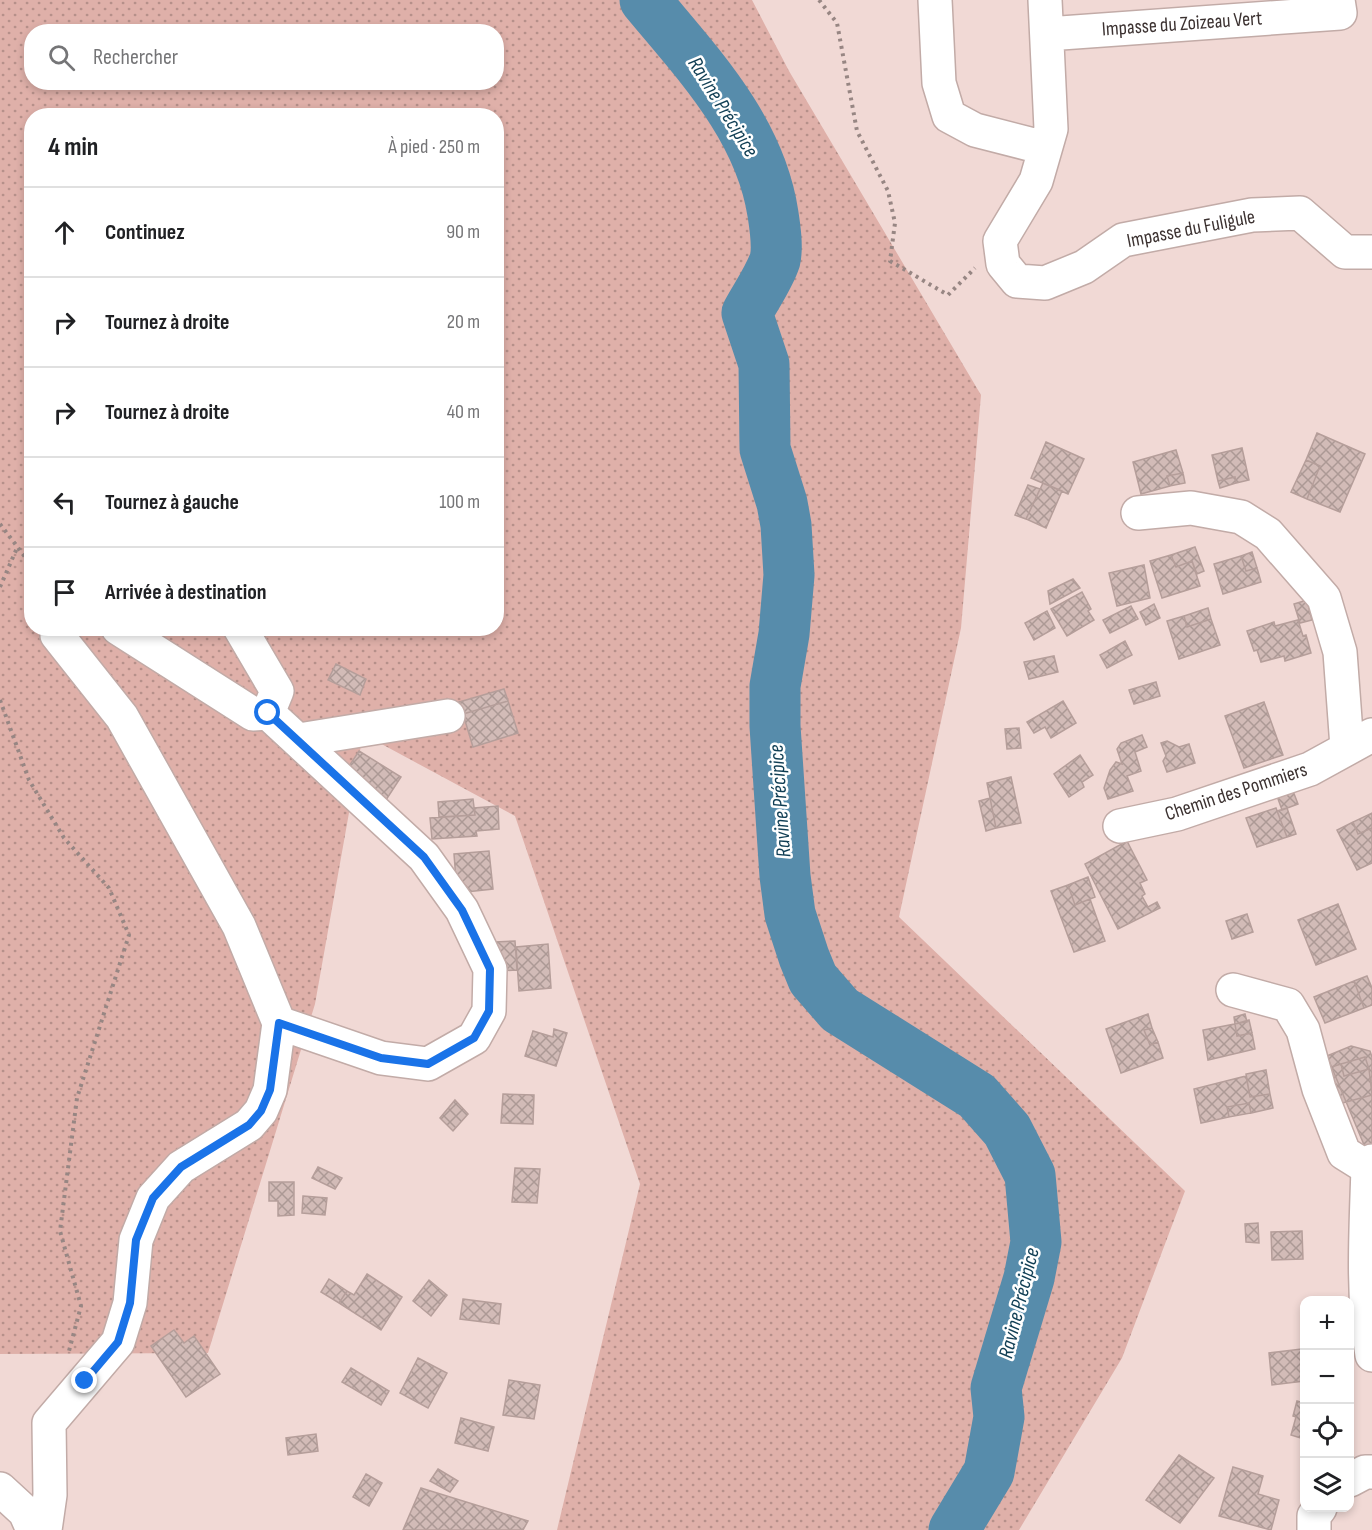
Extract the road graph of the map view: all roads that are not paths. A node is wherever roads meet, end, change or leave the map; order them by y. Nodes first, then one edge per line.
1 (935, 0) edge
2 (1045, 0) edge
3 (1338, 0) edge
4 (1047, 34) junction
5 (1045, 148) junction
6 (1372, 252) edge
7 (1138, 513) dead end
8 (58, 636) edge
9 (131, 636) edge
10 (245, 636) edge
11 (268, 713) junction
12 (448, 716) dead end
13 (299, 740) junction
14 (1359, 741) edge
15 (1120, 826) dead end
16 (1233, 990) dead end
17 (279, 1023) junction
18 (1370, 1165) edge
19 (1372, 1355) edge
20 (1372, 1472) edge
21 (1354, 1478) edge
22 (0, 1489) edge
23 (1317, 1512) edge
24 (33, 1530) edge
25 (45, 1530) edge
26 (1314, 1530) edge

1 - 5 street
2 - 4 street
3 - 4 street, Impasse du Zoizeau Vert
4 - 5 street
5 - 6 street, Impasse du Fuligule
7 - 14 street, Chemin des Pommiers
8 - 17 street
9 - 11 street
10 - 11 street
11 - 13 street
12 - 13 street
13 - 17 street
14 - 15 street, Chemin des Pommiers
16 - 18 street
17 - 25 street
18 - 19 street
20 - 21 street
22 - 24 street
23 - 26 street

